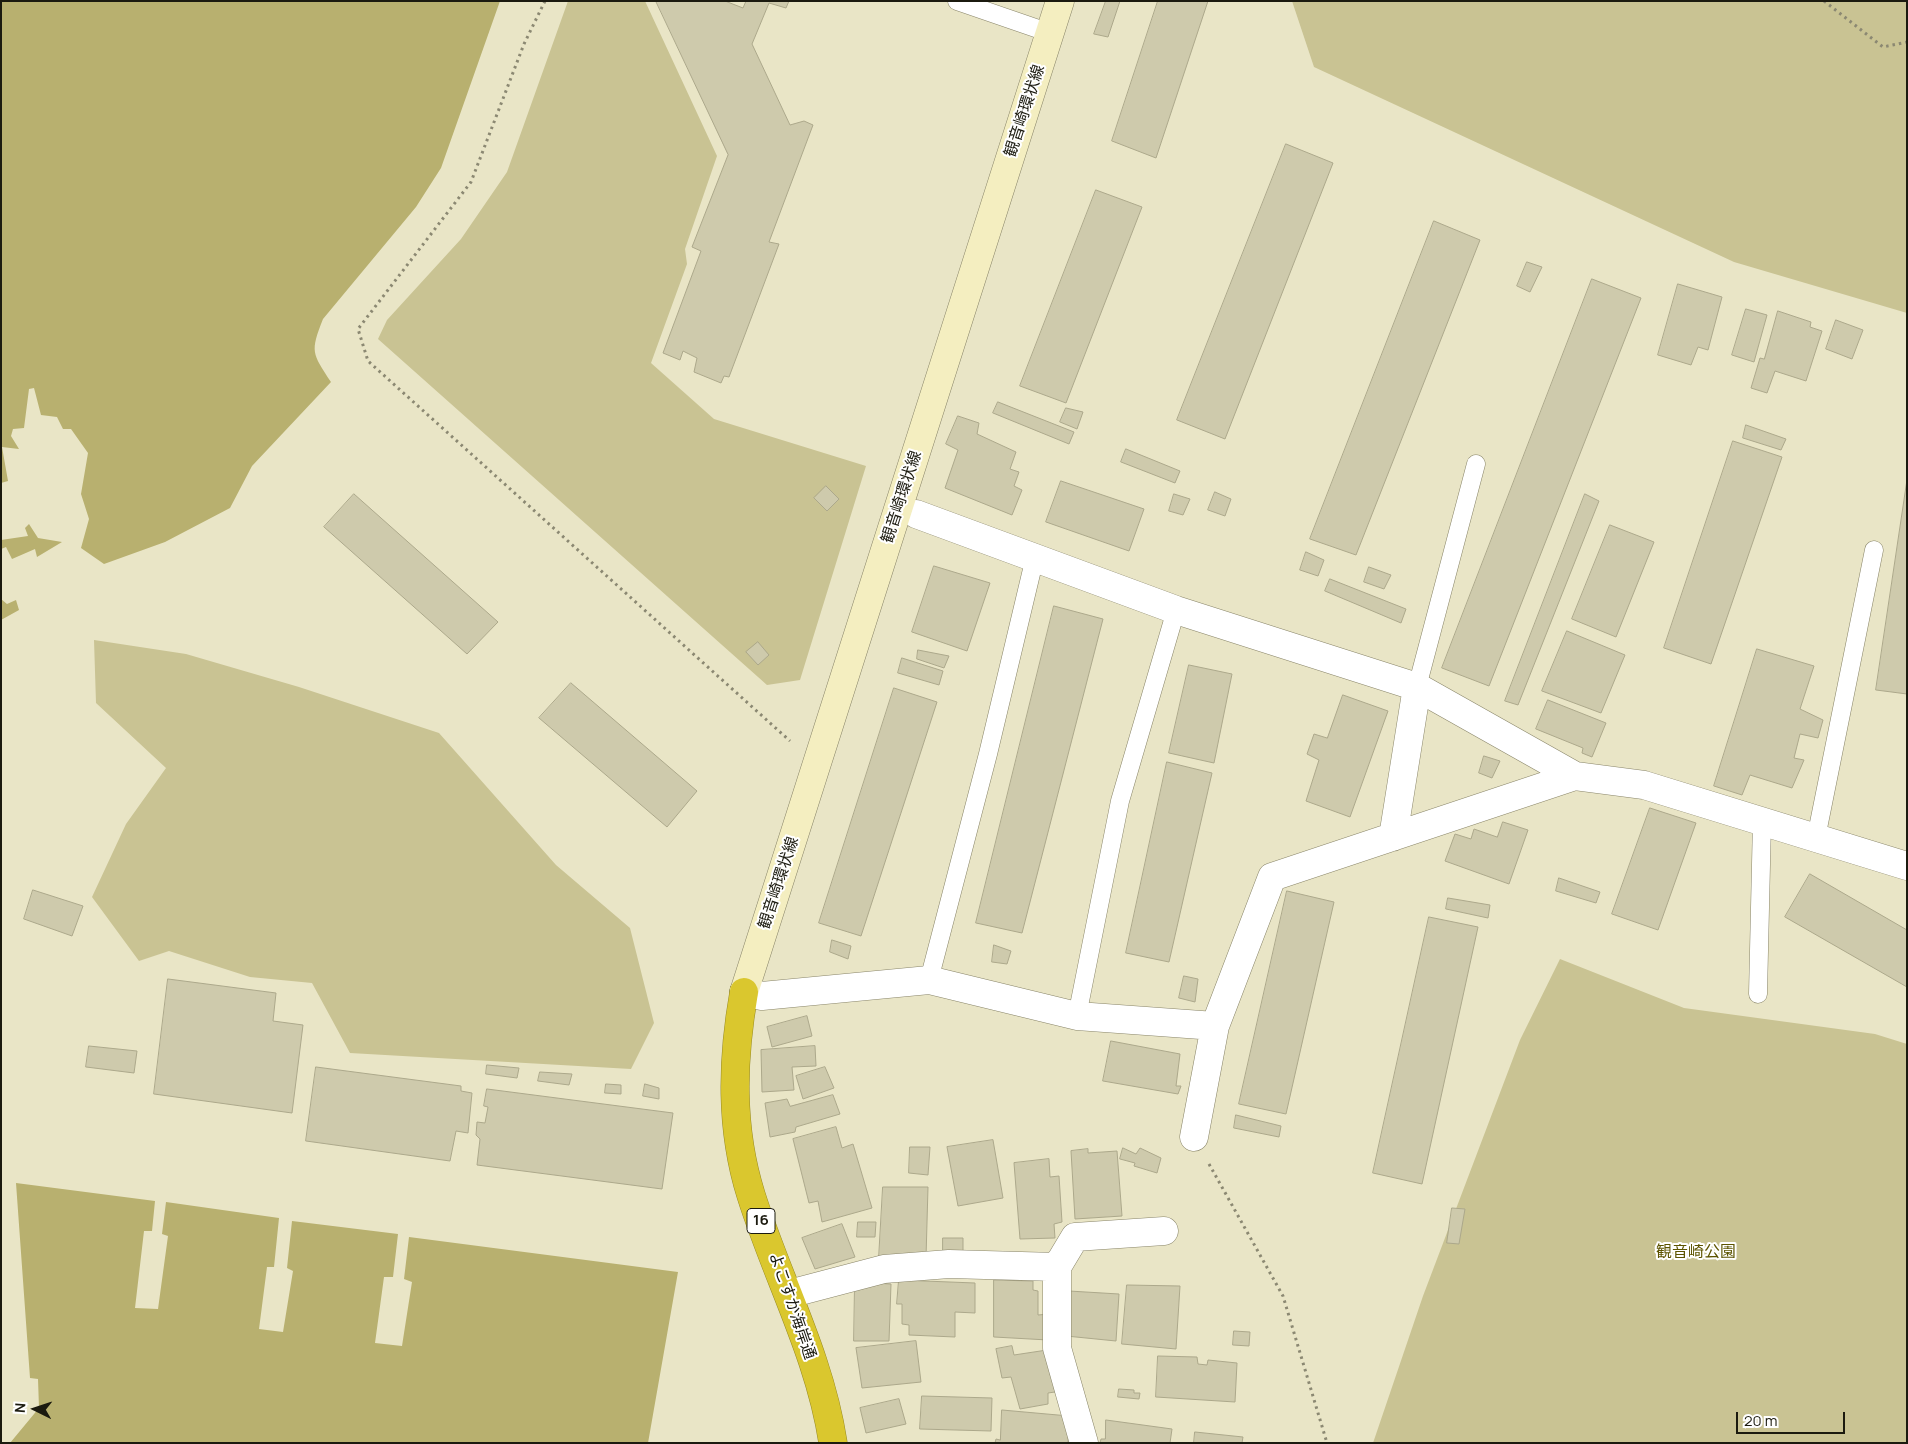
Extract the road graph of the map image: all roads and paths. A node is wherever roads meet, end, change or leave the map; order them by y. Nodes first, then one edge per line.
1 (545, 1) edge
2 (957, 1) edge
3 (1060, 1) edge
4 (1824, 1) edge
5 (1050, 33) junction
6 (1907, 42) edge
7 (1476, 464) dead end
8 (916, 514) dead end
9 (1874, 550) dead end
10 (1035, 557) junction
11 (1176, 610) junction
12 (1417, 687) junction
13 (794, 745) dead end
14 (1575, 776) junction
15 (1762, 821) junction
16 (1393, 837) junction
17 (1816, 838) junction
18 (1907, 866) edge
19 (929, 980) junction
20 (744, 992) junction
21 (1758, 994) dead end
22 (1077, 1016) junction
23 (1215, 1026) junction
24 (1194, 1137) joint
25 (1164, 1231) dead end
26 (1057, 1267) junction
27 (790, 1294) junction
28 (833, 1443) edge
29 (1084, 1443) edge
30 (1327, 1443) edge

1 - 13 path
2 - 5 lane
3 - 5 main road, 観音崎環状線
4 - 6 path
5 - 20 main road, 観音崎環状線
7 - 12 lane
8 - 10 street
9 - 17 lane
10 - 11 street
10 - 19 lane
11 - 12 street
11 - 22 lane
12 - 14 street
12 - 16 street
14 - 15 street
14 - 16 street
15 - 17 street
15 - 21 lane
16 - 23 street
17 - 18 street
19 - 20 street
19 - 22 street
20 - 27 highway, よこすか海岸通 / 16
22 - 23 street
23 - 24 street
24 - 30 path
25 - 26 street
26 - 27 street
26 - 29 street
27 - 28 highway, よこすか海岸通 / 16

